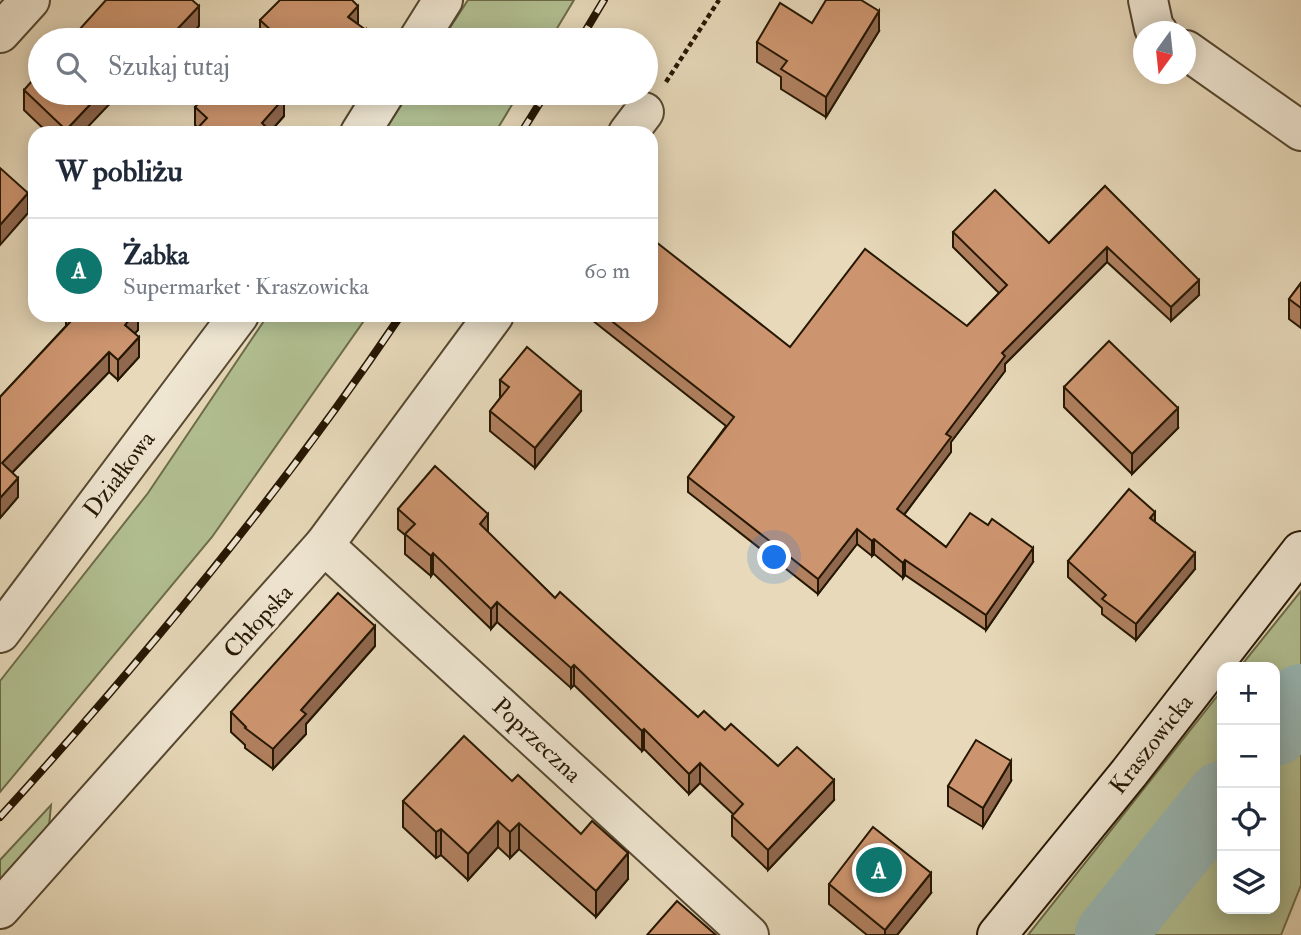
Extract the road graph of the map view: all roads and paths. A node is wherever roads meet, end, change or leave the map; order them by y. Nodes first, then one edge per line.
1 (30, 0) edge
2 (443, 0) edge
3 (719, 0) edge
4 (1148, 0) edge
5 (1152, 21) edge
6 (426, 28) edge
7 (0, 33) edge
8 (1196, 58) edge
9 (658, 93) edge
10 (378, 105) edge
11 (649, 105) edge
12 (636, 122) edge
13 (364, 126) edge
14 (1301, 131) edge
15 (234, 322) edge
16 (489, 322) edge
17 (324, 545) junction
18 (1301, 551) edge
19 (0, 633) edge
20 (0, 909) edge
21 (749, 935) edge
22 (998, 935) edge

1 - 7 street
2 - 6 street
3 - 9 path
4 - 5 street
8 - 14 street
10 - 13 street
11 - 12 path
15 - 19 street, Działkowa
16 - 17 street, Chłopska
17 - 20 street, Chłopska
17 - 21 street, Poprzeczna
18 - 22 street, Kraszowicka

